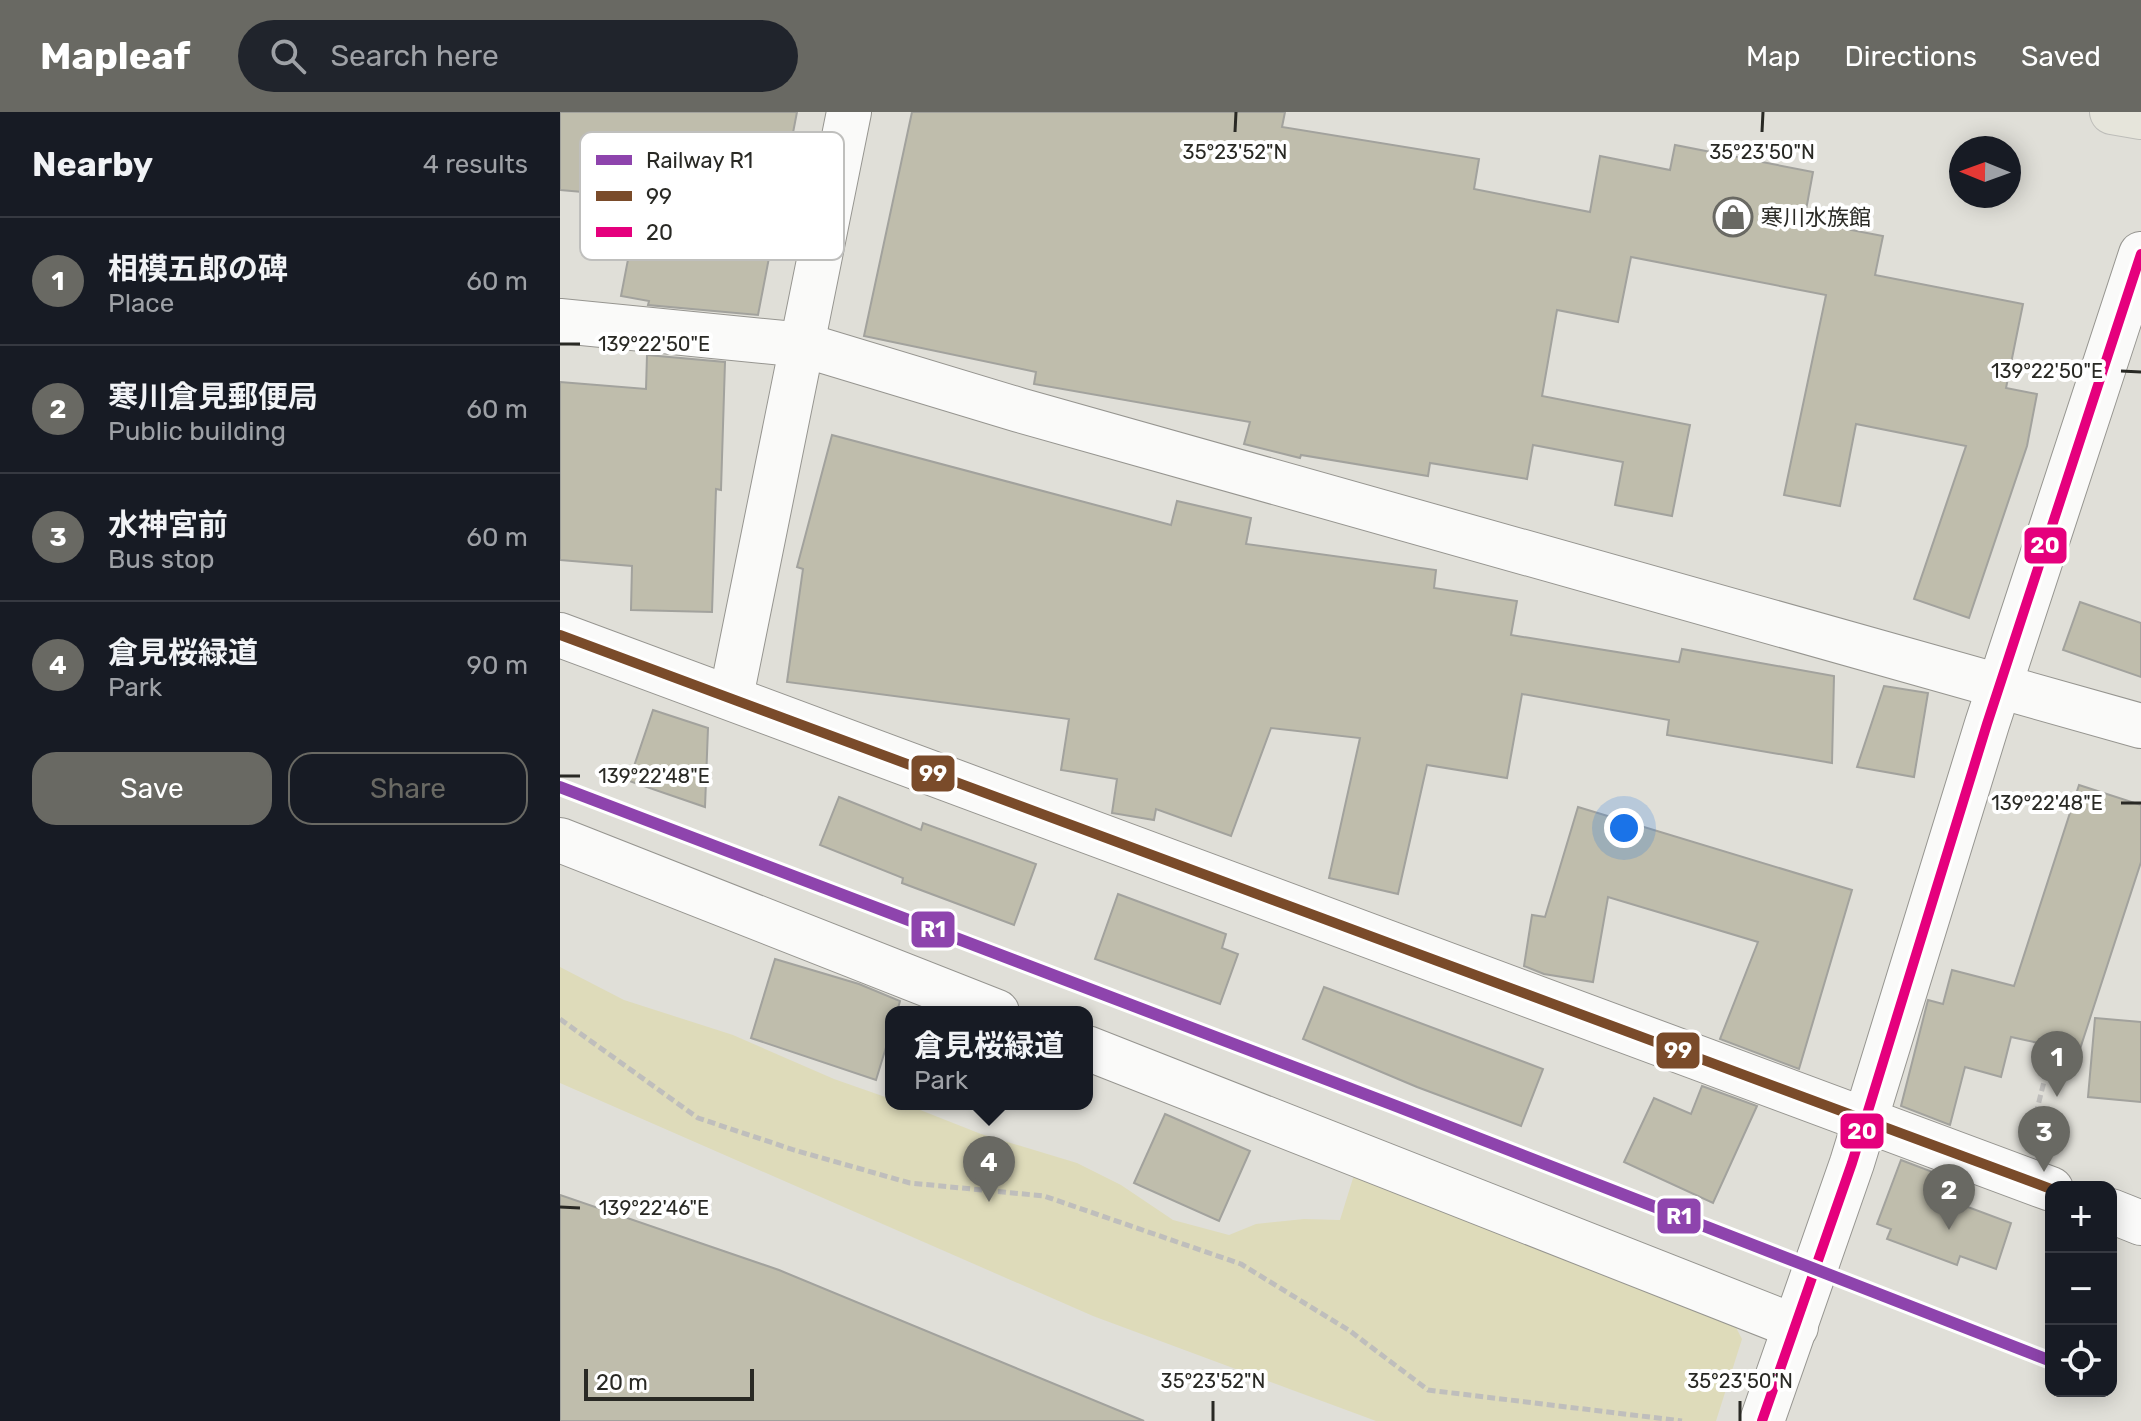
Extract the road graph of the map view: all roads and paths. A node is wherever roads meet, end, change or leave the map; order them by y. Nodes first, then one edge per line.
1 (849, 112) edge
2 (2112, 112) edge
3 (2141, 117) edge
4 (844, 138) edge
5 (2141, 254) edge
6 (820, 260) edge
7 (560, 321) edge
8 (804, 345) junction
9 (560, 635) edge
10 (2000, 684) junction
11 (731, 697) junction
12 (2141, 726) edge
13 (560, 840) edge
14 (982, 1006) edge
15 (560, 1019) edge
16 (1093, 1050) edge
17 (2051, 1053) dead end
18 (2039, 1102) dead end
19 (1866, 1120) junction
20 (2045, 1187) edge
21 (2117, 1213) edge
22 (2141, 1223) edge
23 (1796, 1327) junction
24 (1682, 1421) edge
25 (1762, 1421) edge

1 - 4 street
2 - 3 main road
5 - 10 street
6 - 8 street
7 - 8 street
8 - 10 street
8 - 11 street
9 - 11 street
10 - 12 street
10 - 19 street
11 - 19 street
13 - 14 street
15 - 24 path
16 - 23 street
17 - 18 path
19 - 20 street
19 - 23 street
21 - 22 street
23 - 25 street

